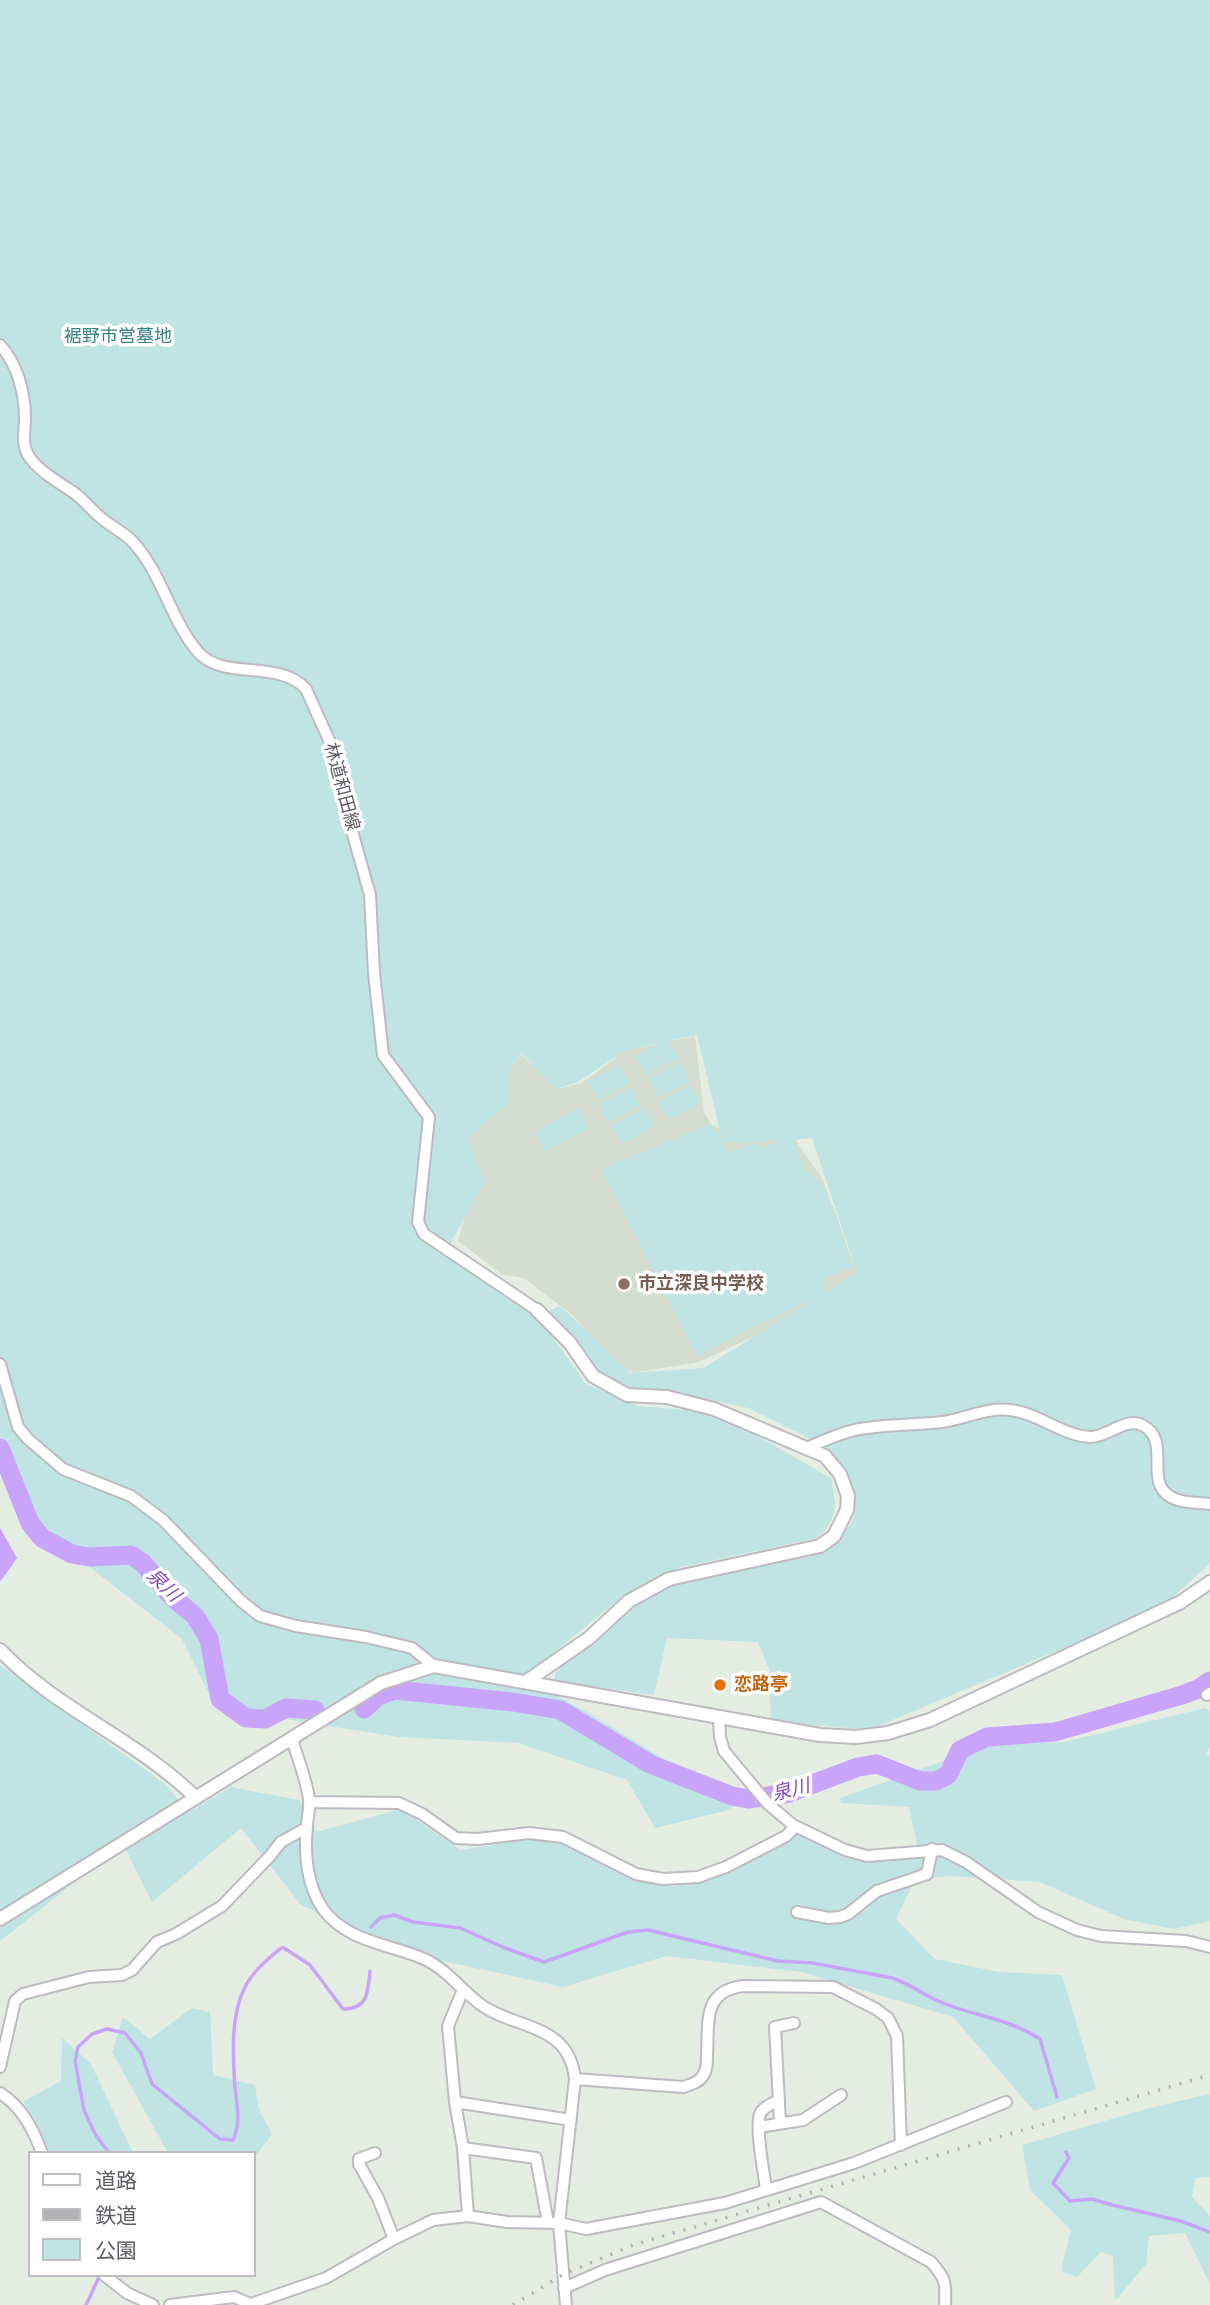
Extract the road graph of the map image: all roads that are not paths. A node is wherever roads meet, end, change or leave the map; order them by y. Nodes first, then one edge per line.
1 (0, 345) edge
2 (537, 1310) joint
3 (0, 1364) edge
4 (806, 1448) junction
5 (1210, 1504) edge
6 (1210, 1582) edge
7 (0, 1650) edge
8 (434, 1665) junction
9 (527, 1681) junction
10 (719, 1717) junction
11 (292, 1738) junction
12 (196, 1798) junction
13 (310, 1802) junction
14 (793, 1825) junction
15 (306, 1828) junction
16 (932, 1849) junction
17 (797, 1913) dead end
18 (0, 1919) edge
19 (1210, 1947) edge
20 (463, 1990) junction
21 (794, 2023) dead end
22 (0, 2067) edge
23 (575, 2079) junction
24 (0, 2093) edge
25 (841, 2095) dead end
26 (779, 2100) junction
27 (454, 2102) junction
28 (1006, 2102) dead end
29 (571, 2120) junction
30 (780, 2123) junction
31 (760, 2127) junction
32 (901, 2145) junction
33 (463, 2148) junction
34 (41, 2151) edge
35 (375, 2153) dead end
36 (766, 2189) junction
37 (468, 2216) junction
38 (554, 2223) junction
39 (394, 2239) junction
40 (106, 2277) edge
41 (564, 2288) junction
42 (248, 2304) edge
43 (153, 2305) edge
44 (170, 2305) edge
45 (566, 2305) edge
46 (945, 2305) edge

1 - 2 street, 林道和田線
2 - 4 street
3 - 8 street
4 - 5 street
4 - 9 street
6 - 10 street
7 - 12 street
8 - 9 street
8 - 11 street
9 - 10 street
10 - 14 street
11 - 12 street
11 - 13 street
12 - 18 street
13 - 14 street
13 - 15 street
14 - 16 street
15 - 20 street
15 - 22 street
16 - 17 street
16 - 19 street
20 - 23 street
20 - 27 street
21 - 26 street
23 - 29 street
23 - 32 street
24 - 34 street
25 - 30 street
26 - 30 street
26 - 31 street
27 - 29 street
27 - 33 street
28 - 32 street
29 - 38 street
30 - 31 street
31 - 36 street
32 - 36 street
33 - 37 street
33 - 38 street
35 - 39 street
36 - 38 street
37 - 38 street
37 - 39 street
38 - 41 street
39 - 42 street
40 - 43 street
41 - 45 street
41 - 46 street
42 - 44 street

